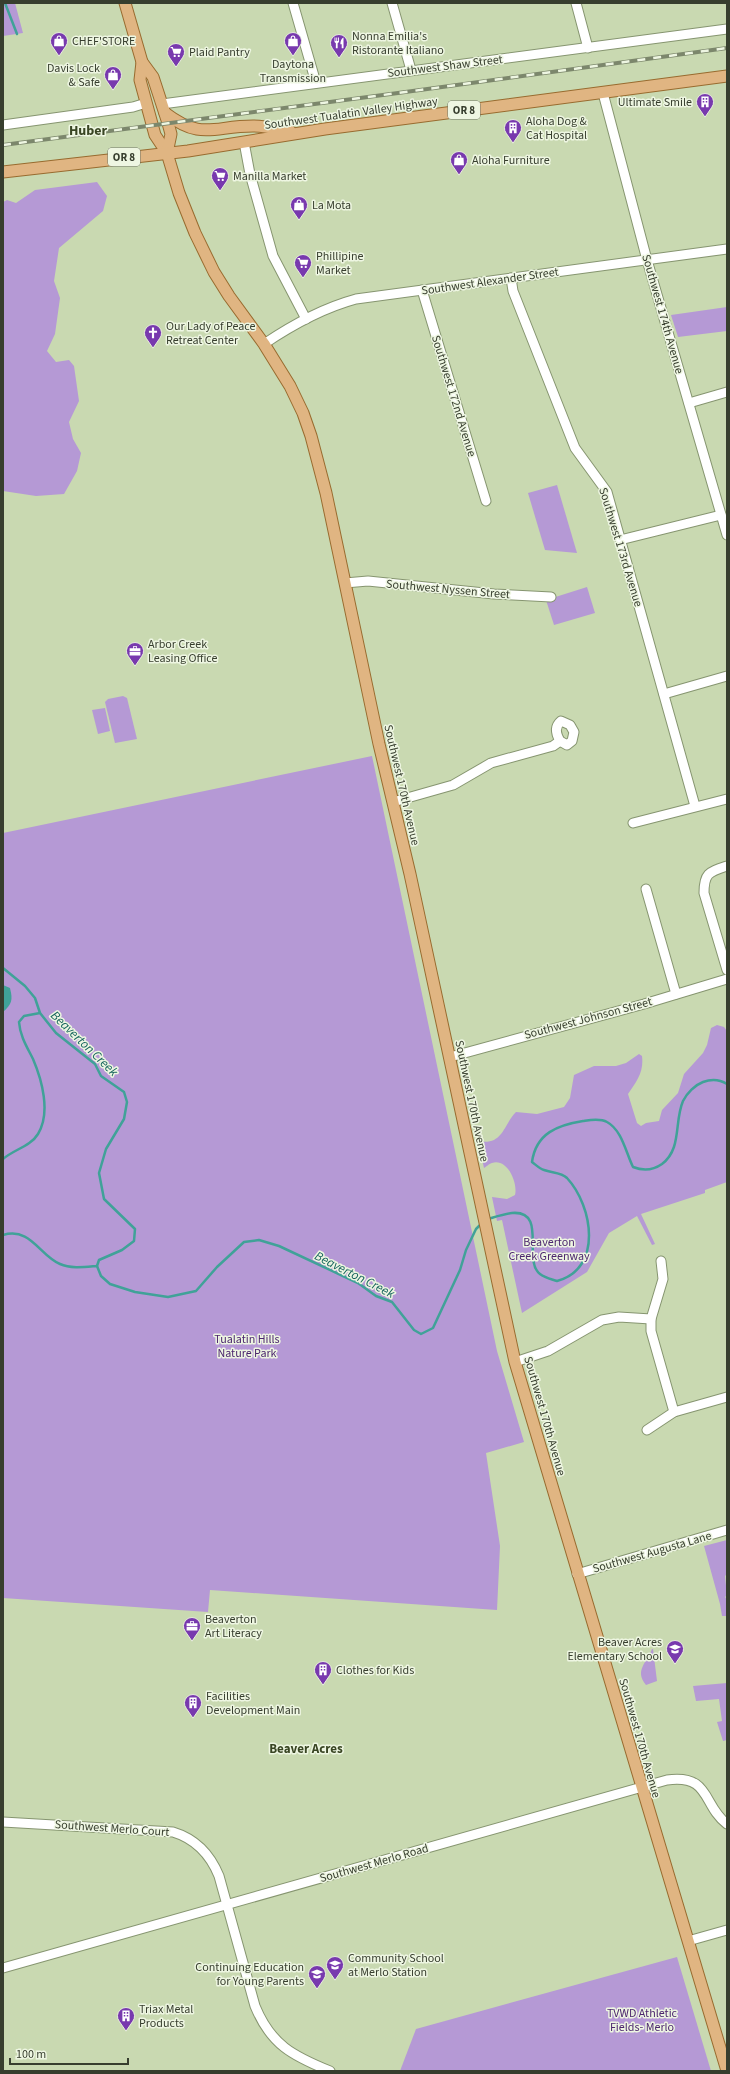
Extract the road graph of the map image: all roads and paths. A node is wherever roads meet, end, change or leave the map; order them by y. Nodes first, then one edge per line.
1 (125, 3) edge
2 (293, 3) edge
3 (392, 3) edge
4 (576, 3) edge
5 (727, 29) edge
6 (588, 48) junction
7 (142, 62) junction
8 (411, 70) junction
9 (727, 76) edge
10 (316, 83) junction
11 (603, 93) junction
12 (146, 103) junction
13 (164, 108) junction
14 (3, 125) edge
15 (302, 132) junction
16 (244, 142) junction
17 (167, 153) junction
18 (3, 172) edge
19 (727, 249) edge
20 (647, 260) junction
21 (511, 278) junction
22 (422, 290) junction
23 (306, 319) junction
24 (264, 344) junction
25 (727, 392) edge
26 (689, 402) junction
27 (486, 501) dead end
28 (721, 515) junction
29 (727, 535) edge
30 (620, 540) junction
31 (345, 584) junction
32 (551, 597) dead end
33 (727, 676) edge
34 (664, 694) junction
35 (560, 741) dead end
36 (727, 799) edge
37 (393, 802) junction
38 (695, 806) junction
39 (634, 823) dead end
40 (727, 866) edge
41 (646, 889) dead end
42 (723, 944) edge
43 (727, 970) edge
44 (727, 979) edge
45 (676, 994) junction
46 (450, 1057) junction
47 (661, 1261) dead end
48 (651, 1319) junction
49 (515, 1362) junction
50 (727, 1397) edge
51 (674, 1412) junction
52 (647, 1430) dead end
53 (727, 1530) edge
54 (577, 1574) junction
55 (641, 1788) junction
56 (3, 1822) edge
57 (727, 1824) edge
58 (226, 1904) junction
59 (727, 1930) edge
60 (688, 1941) junction
61 (3, 1968) edge
62 (330, 2071) edge
63 (726, 2071) edge

1 - 7 main road, Southwest 170th Avenue
2 - 10 street
3 - 8 street
4 - 6 street
5 - 6 street, Southwest Shaw Street
6 - 8 street, Southwest Shaw Street
7 - 12 main road, Southwest 170th Avenue
7 - 13 main road, Southwest 170th Avenue
8 - 10 street, Southwest Shaw Street
9 - 11 main road, Southwest Tualatin Valley Highway / OR 8
10 - 13 street, Southwest Shaw Street
11 - 15 main road, Southwest Tualatin Valley Highway / OR 8
11 - 20 street, Southwest 174th Avenue
12 - 14 street
12 - 17 main road, Southwest 170th Avenue
13 - 15 main road
13 - 17 main road, Southwest 170th Avenue
15 - 16 main road, Southwest Tualatin Valley Highway / OR 8
16 - 17 main road, Southwest Tualatin Valley Highway / OR 8
16 - 23 street
17 - 18 main road, Southwest Tualatin Valley Highway / OR 8
17 - 24 main road, Southwest 170th Avenue
19 - 20 street, Southwest Alexander Street
20 - 21 street, Southwest Alexander Street
20 - 26 street, Southwest 174th Avenue
21 - 22 street, Southwest Alexander Street
21 - 30 street, Southwest 173rd Avenue
22 - 23 street, Southwest Alexander Street
22 - 27 street, Southwest 172nd Avenue
23 - 24 street, Southwest Alexander Street
24 - 31 main road, Southwest 170th Avenue
25 - 26 street
26 - 28 street, Southwest 174th Avenue
28 - 29 street, Southwest 174th Avenue
28 - 30 street
30 - 34 street, Southwest 173rd Avenue
31 - 32 street, Southwest Nyssen Street
31 - 37 main road, Southwest 170th Avenue
33 - 34 street
34 - 38 street, Southwest 173rd Avenue
35 - 37 street
36 - 38 street
37 - 46 main road, Southwest 170th Avenue
38 - 39 street
40 - 42 street
41 - 45 street
42 - 43 street
44 - 45 street, Southwest Johnson Street
45 - 46 street, Southwest Johnson Street
46 - 49 main road, Southwest 170th Avenue
47 - 48 street
48 - 49 street
48 - 51 street
49 - 54 main road, Southwest 170th Avenue
50 - 51 street
51 - 52 street
53 - 54 street, Southwest Augusta Lane
54 - 55 main road, Southwest 170th Avenue
55 - 57 street, Southwest Merlo Road
55 - 58 street, Southwest Merlo Road
55 - 60 main road, Southwest 170th Avenue
56 - 58 street, Southwest Merlo Court
58 - 61 street, Southwest Merlo Road
58 - 62 street, Southwest Merlo Court
59 - 60 street
60 - 63 main road, Southwest 170th Avenue

